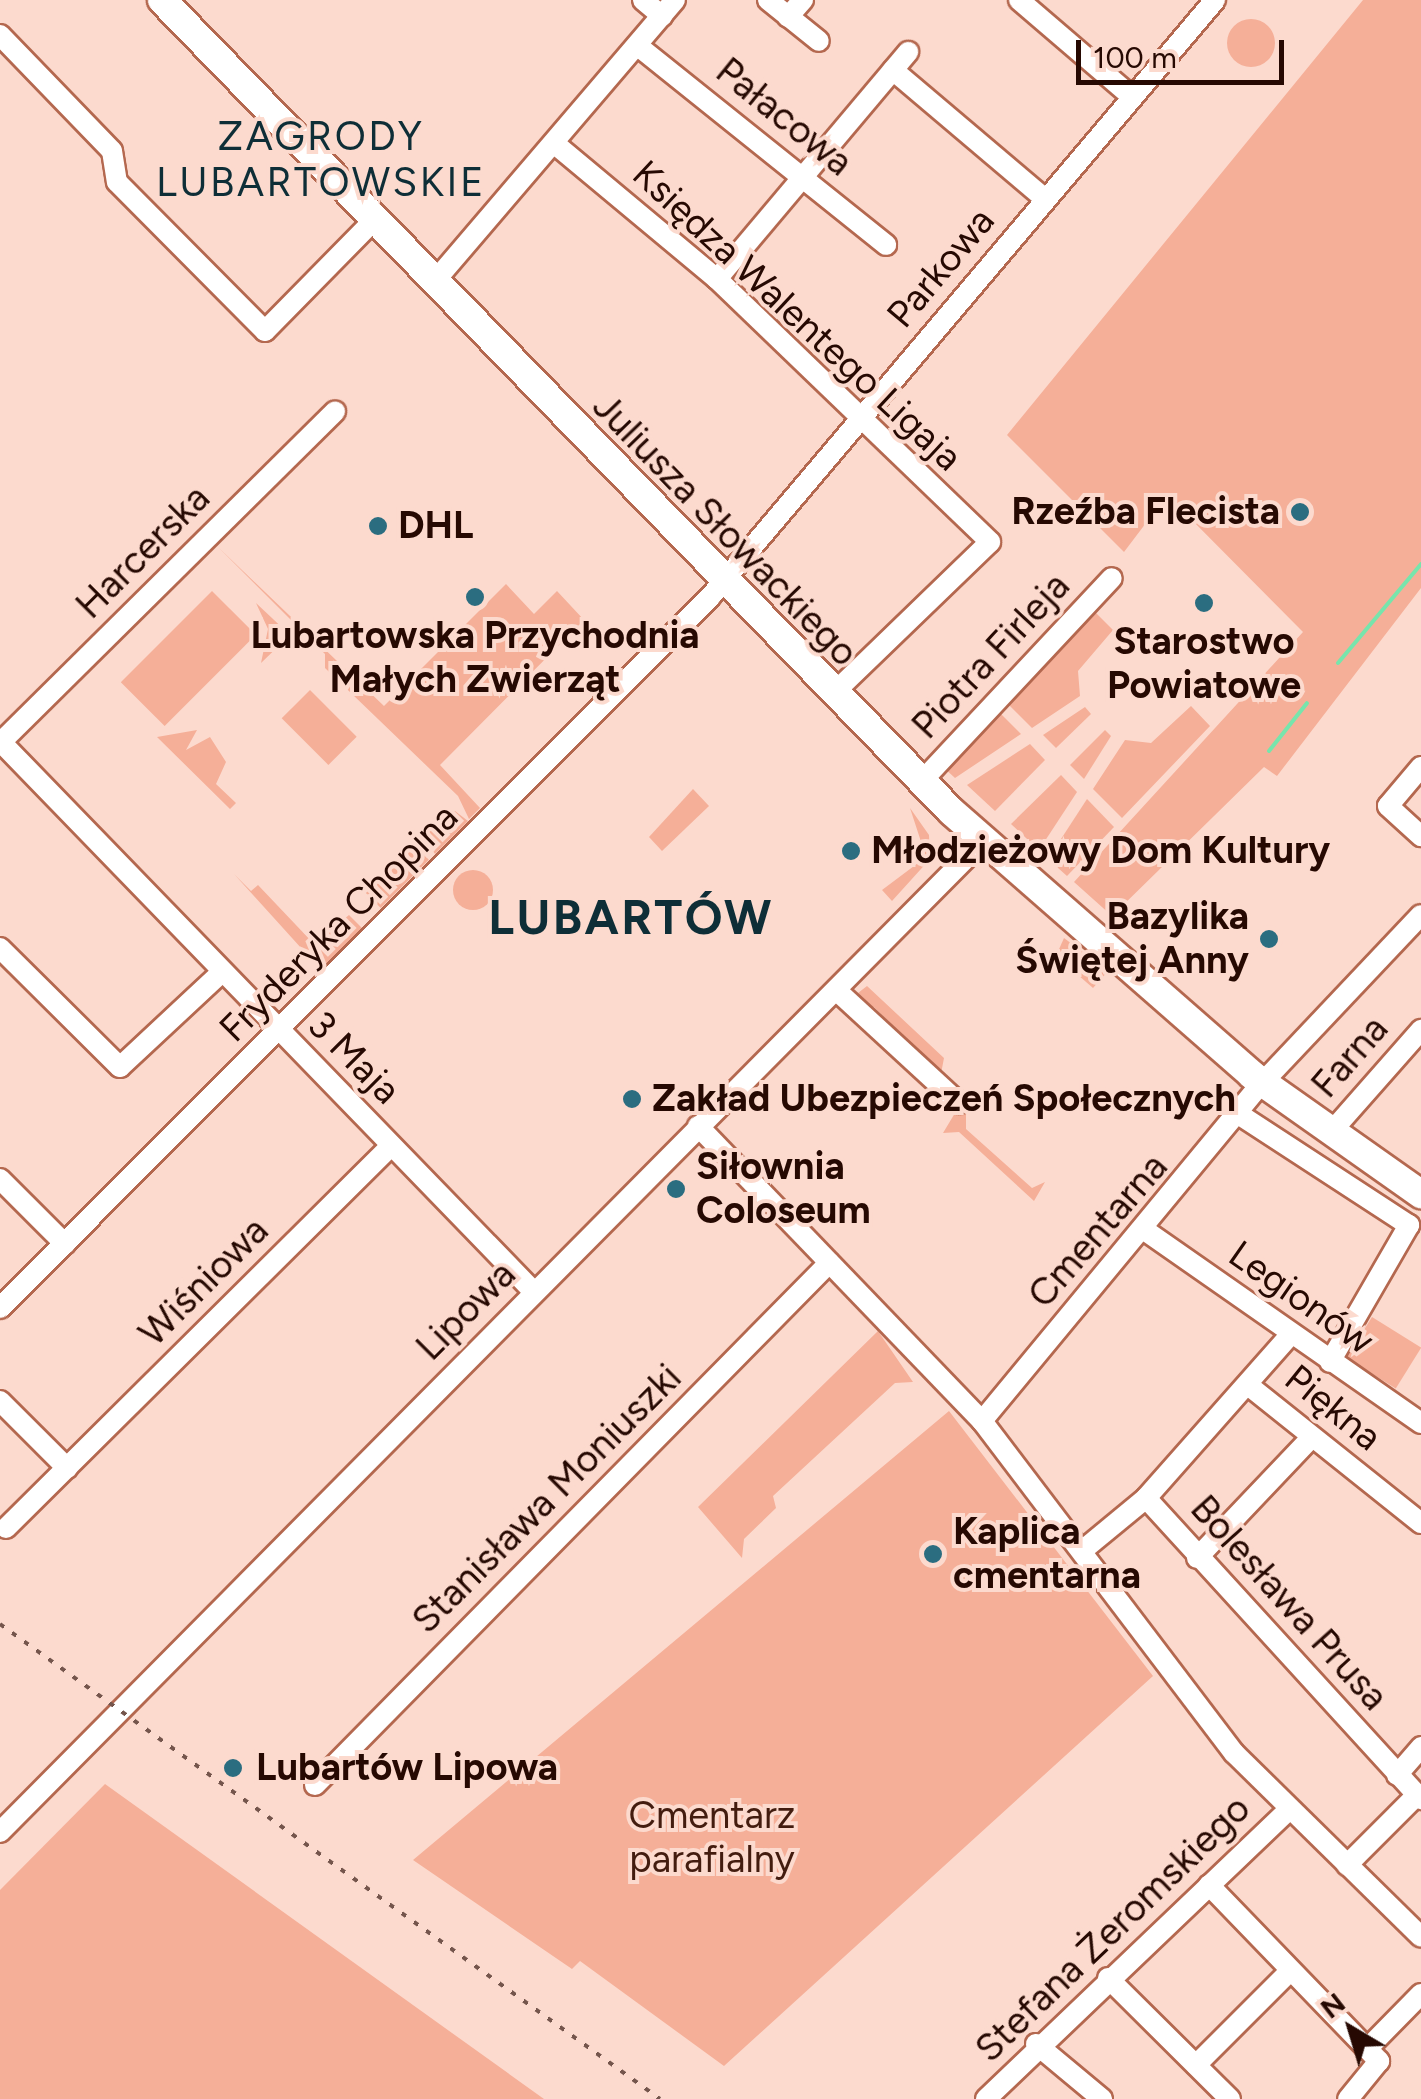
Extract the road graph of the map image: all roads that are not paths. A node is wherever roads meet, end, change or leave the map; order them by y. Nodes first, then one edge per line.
1 (162, 0) edge
2 (642, 0) edge
3 (768, 0) edge
4 (803, 0) edge
5 (1019, 0) edge
6 (1215, 0) edge
7 (668, 8) edge
8 (788, 17) junction
9 (0, 35) edge
10 (819, 41) dead end
11 (638, 46) junction
12 (908, 52) dead end
13 (886, 78) junction
14 (1132, 97) junction
15 (555, 144) junction
16 (803, 176) junction
17 (1045, 199) junction
18 (374, 220) junction
19 (886, 245) dead end
20 (716, 279) junction
21 (434, 282) junction
22 (335, 412) dead end
23 (858, 423) junction
24 (1112, 578) dead end
25 (723, 583) junction
26 (846, 682) dead end
27 (1, 741) edge
28 (1421, 767) edge
29 (921, 782) junction
30 (1421, 836) edge
31 (984, 840) junction
32 (1420, 919) edge
33 (0, 948) edge
34 (222, 972) junction
35 (836, 990) junction
36 (1421, 1030) edge
37 (280, 1034) junction
38 (1262, 1083) junction
39 (959, 1103) dead end
40 (1240, 1115) junction
41 (698, 1126) junction
42 (1332, 1131) junction
43 (391, 1146) junction
44 (0, 1179) edge
45 (1421, 1194) edge
46 (1143, 1229) junction
47 (65, 1244) junction
48 (829, 1262) junction
49 (534, 1292) junction
50 (0, 1308) edge
51 (1290, 1335) junction
52 (1330, 1362) junction
53 (1248, 1385) junction
54 (0, 1401) edge
55 (982, 1421) junction
56 (1421, 1423) edge
57 (1311, 1438) junction
58 (66, 1468) junction
59 (1146, 1498) junction
60 (1421, 1523) edge
61 (6, 1528) dead end
62 (1083, 1550) junction
63 (1197, 1558) junction
64 (1421, 1748) edge
65 (1398, 1775) junction
66 (316, 1784) dead end
67 (1419, 1797) edge
68 (1288, 1810) junction
69 (0, 1832) edge
70 (1347, 1865) junction
71 (1209, 1885) junction
72 (1421, 1938) edge
73 (1290, 1970) junction
74 (1108, 1978) junction
75 (1421, 1994) edge
76 (1036, 2044) junction
77 (1367, 2050) junction
78 (1196, 2064) junction
79 (986, 2099) edge
80 (1102, 2099) edge
81 (1230, 2099) edge
82 (1348, 2099) edge

1 - 18 main road, Juliusza Słowackiego
2 - 7 street
3 - 8 street
4 - 8 street
5 - 14 street
6 - 14 street, Parkowa
7 - 11 street
8 - 10 street
9 - 18 street
11 - 15 street
11 - 16 street, Pałacowa
12 - 13 street
13 - 16 street
13 - 17 street
14 - 17 street, Parkowa
15 - 20 street, Księdza Walentego Ligaja
15 - 21 street
16 - 19 street, Pałacowa
16 - 20 street
17 - 23 street, Parkowa
18 - 21 main road, Juliusza Słowackiego
20 - 23 street, Księdza Walentego Ligaja
21 - 25 main road, Juliusza Słowackiego
22 - 27 street, Harcerska
23 - 25 street, Parkowa
23 - 26 street, Księdza Walentego Ligaja
24 - 29 street, Piotra Firleja
25 - 29 main road, Juliusza Słowackiego
25 - 37 street, Fryderyka Chopina
27 - 34 street, 3 Maja
28 - 30 street
29 - 31 main road, Juliusza Słowackiego
31 - 35 street, Lipowa
31 - 38 main road, Juliusza Słowackiego
32 - 38 street, Cmentarna
33 - 34 street
34 - 37 street, 3 Maja
35 - 39 street
35 - 41 street, Lipowa
36 - 42 street, Farna
37 - 43 street, 3 Maja
37 - 47 street, Fryderyka Chopina
38 - 40 street, Cmentarna
38 - 42 main road, Juliusza Słowackiego
40 - 46 street, Cmentarna
40 - 52 street
41 - 48 street
41 - 49 street, Lipowa
42 - 45 main road, Juliusza Słowackiego
43 - 49 street, 3 Maja
43 - 58 street, Wiśniowa
44 - 47 street
46 - 51 street, Legionów
46 - 55 street, Cmentarna
47 - 50 street, Fryderyka Chopina
48 - 55 street
48 - 66 street, Stanisława Moniuszki
49 - 69 street, Lipowa
51 - 52 street, Legionów
51 - 53 street
52 - 56 street, Legionów
53 - 57 street, Piękna
53 - 59 street
54 - 58 street
55 - 62 street
57 - 60 street, Piękna
57 - 63 street
58 - 61 street, Wiśniowa
59 - 62 street
59 - 63 street, Bolesława Prusa
62 - 68 street
63 - 65 street, Bolesława Prusa
64 - 65 street
65 - 67 street, Bolesława Prusa
67 - 70 street
68 - 70 street
68 - 71 street, Stefana Żeromskiego
70 - 72 street
71 - 73 street
71 - 74 street, Stefana Żeromskiego
73 - 77 street
73 - 78 street
74 - 76 street, Stefana Żeromskiego
74 - 78 street
75 - 77 street
76 - 79 street, Stefana Żeromskiego
76 - 80 street
77 - 82 street
78 - 81 street

